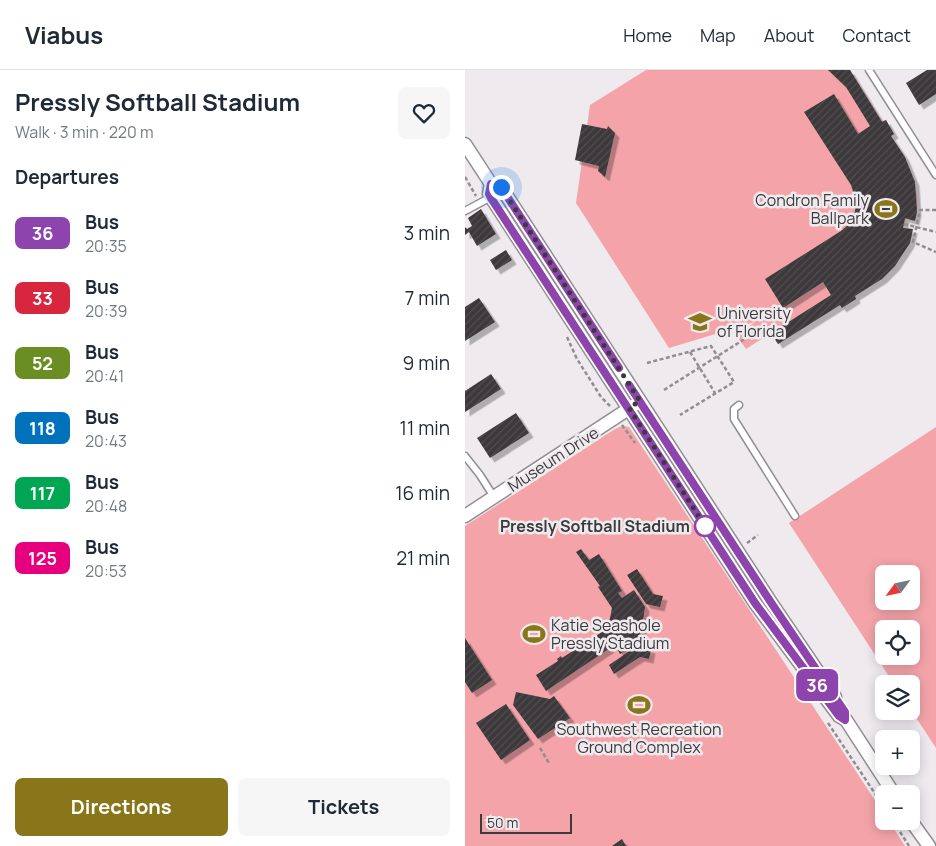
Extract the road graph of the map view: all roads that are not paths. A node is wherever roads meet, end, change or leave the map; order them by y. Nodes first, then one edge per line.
1 (869, 70) edge
2 (465, 144) edge
3 (936, 176) edge
4 (491, 184) junction
5 (486, 199) junction
6 (465, 211) edge
7 (635, 405) junction
8 (739, 405) dead end
9 (465, 456) edge
10 (494, 497) junction
11 (465, 516) edge
12 (795, 516) dead end
13 (888, 785) edge
14 (917, 830) edge
15 (927, 846) edge

1 - 3 lane
2 - 4 street
4 - 5 street
4 - 7 street
5 - 6 lane
5 - 7 street
7 - 10 street, Museum Drive
7 - 13 street
8 - 12 lane
9 - 10 lane
10 - 11 street, Museum Drive
14 - 15 street

